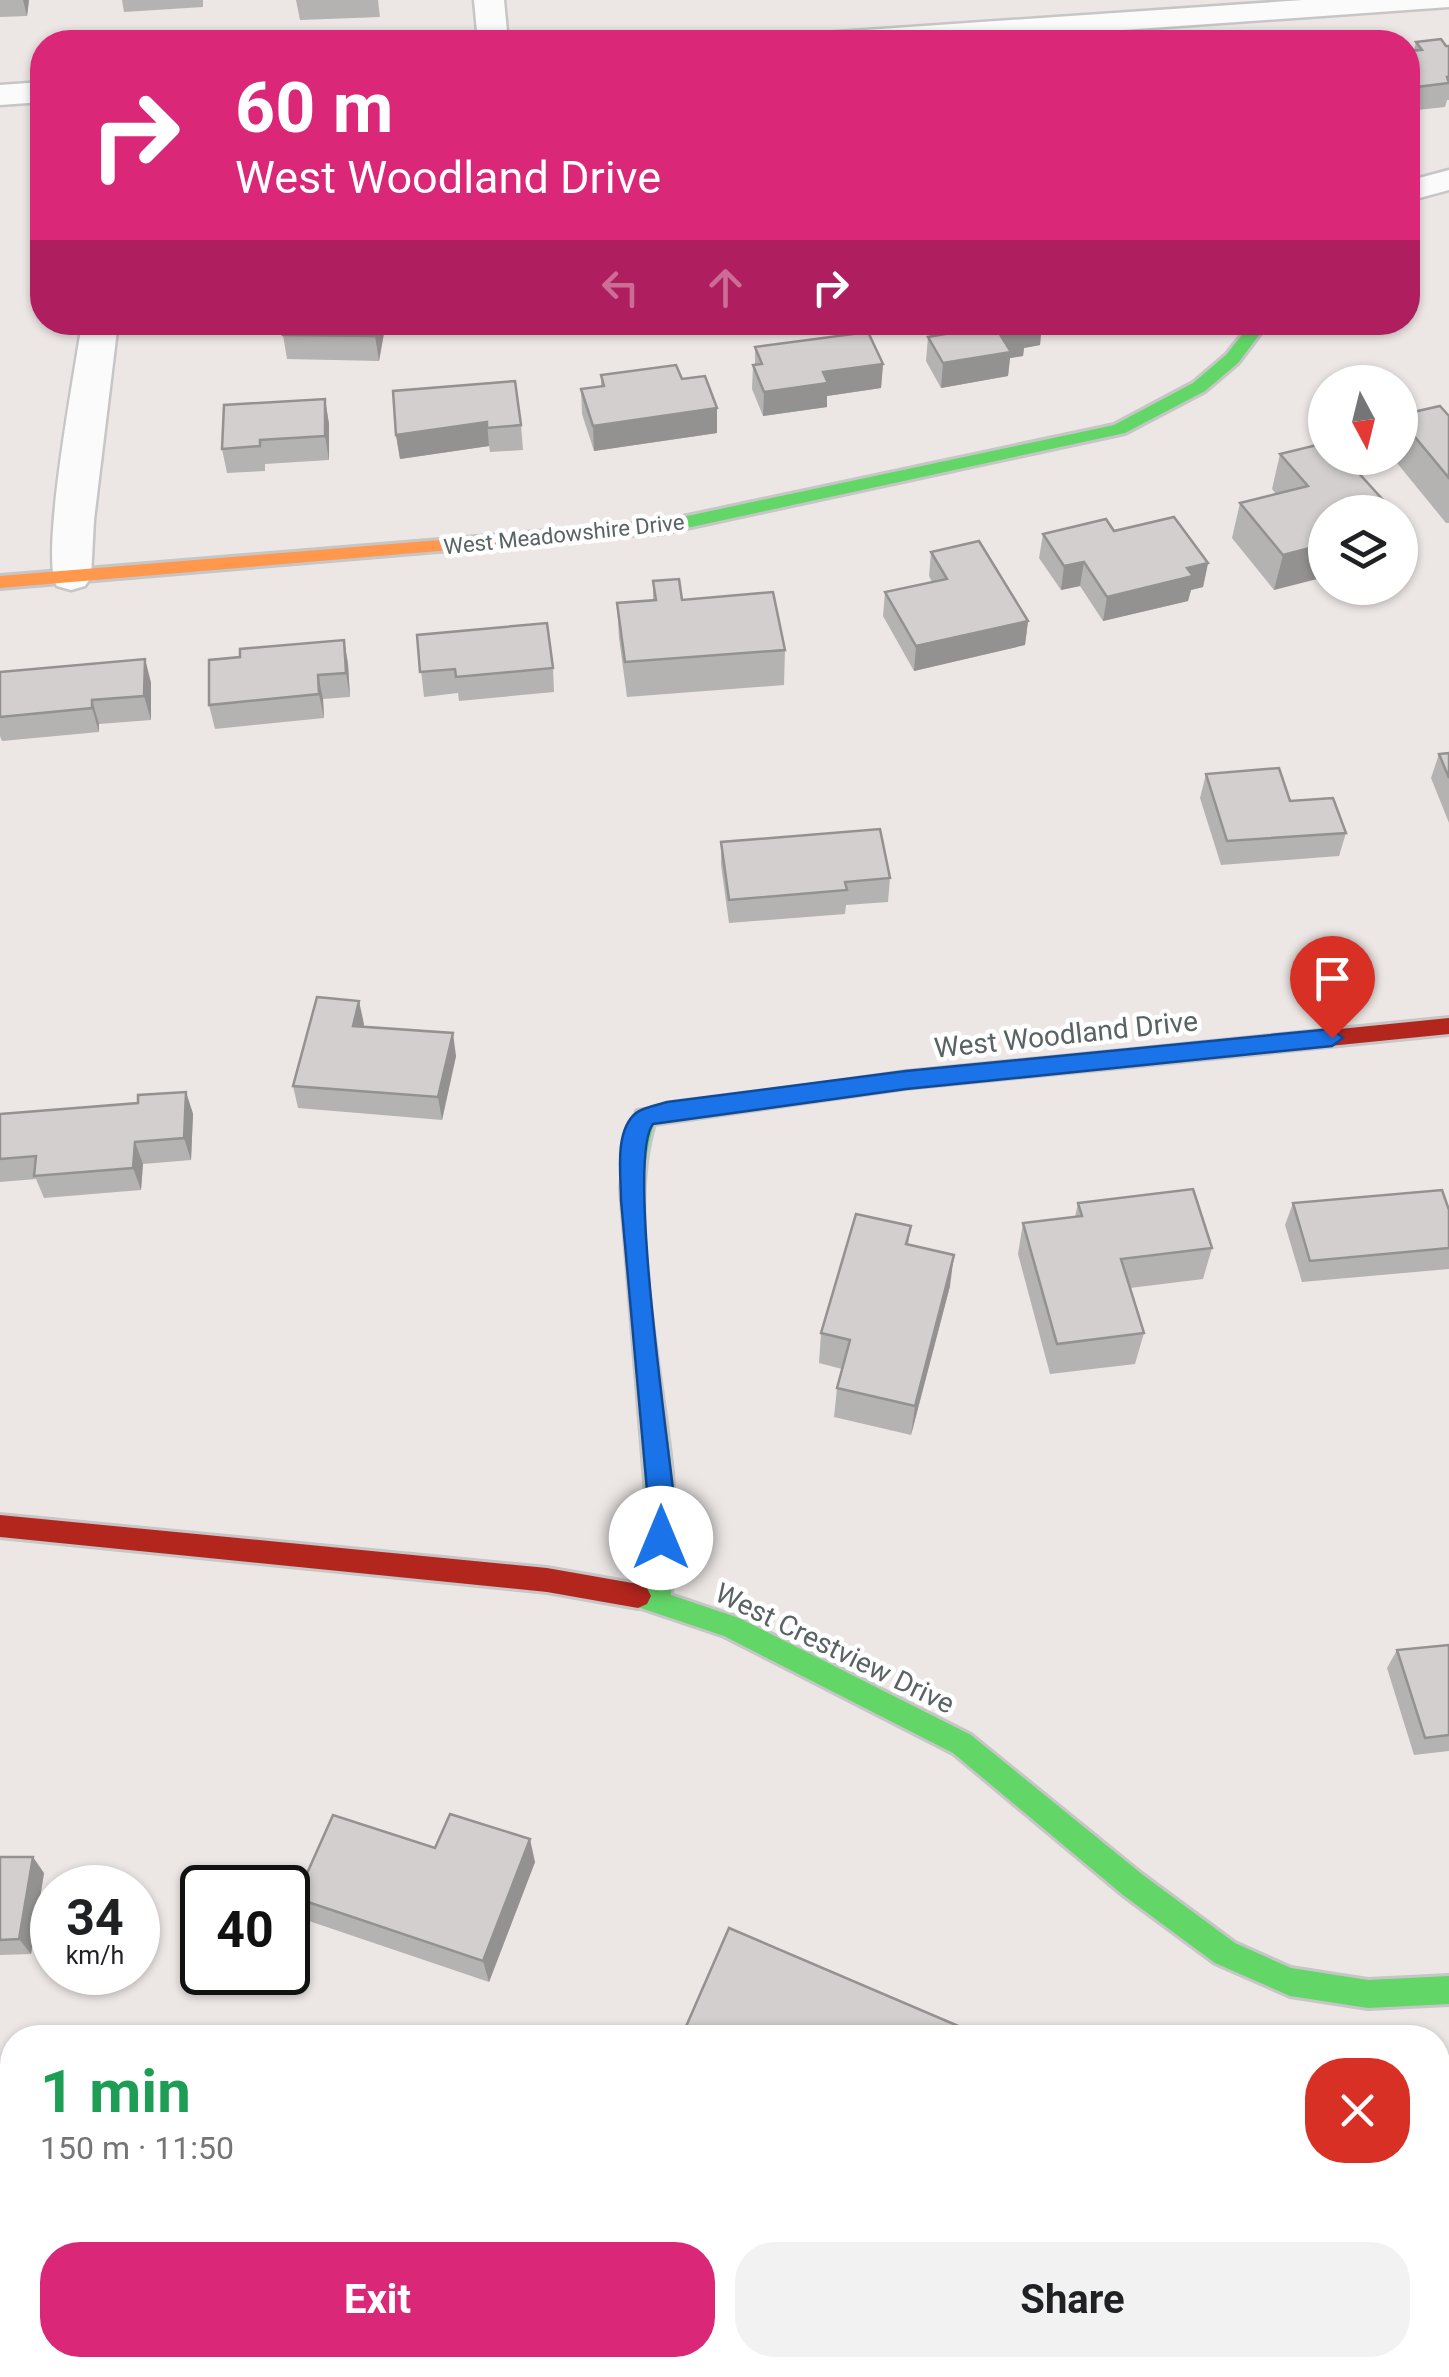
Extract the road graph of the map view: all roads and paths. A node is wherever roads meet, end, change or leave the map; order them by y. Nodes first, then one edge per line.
1 (490, 0) edge
2 (1440, 0) edge
3 (492, 30) edge
4 (999, 30) edge
5 (30, 93) edge
6 (0, 94) edge
7 (1449, 180) edge
8 (1420, 188) edge
9 (98, 335) edge
10 (1253, 335) edge
11 (71, 576) junction
12 (0, 582) edge
13 (1449, 1026) edge
14 (0, 1526) edge
15 (658, 1600) junction
16 (1449, 1990) edge

1 - 3 street
2 - 4 street
5 - 6 street
7 - 8 street
9 - 11 street
10 - 11 street, West Meadowshire Drive
11 - 12 street, West Meadowshire Drive
13 - 15 street, West Woodland Drive
14 - 15 street, West Crestview Drive
15 - 16 street, West Crestview Drive

